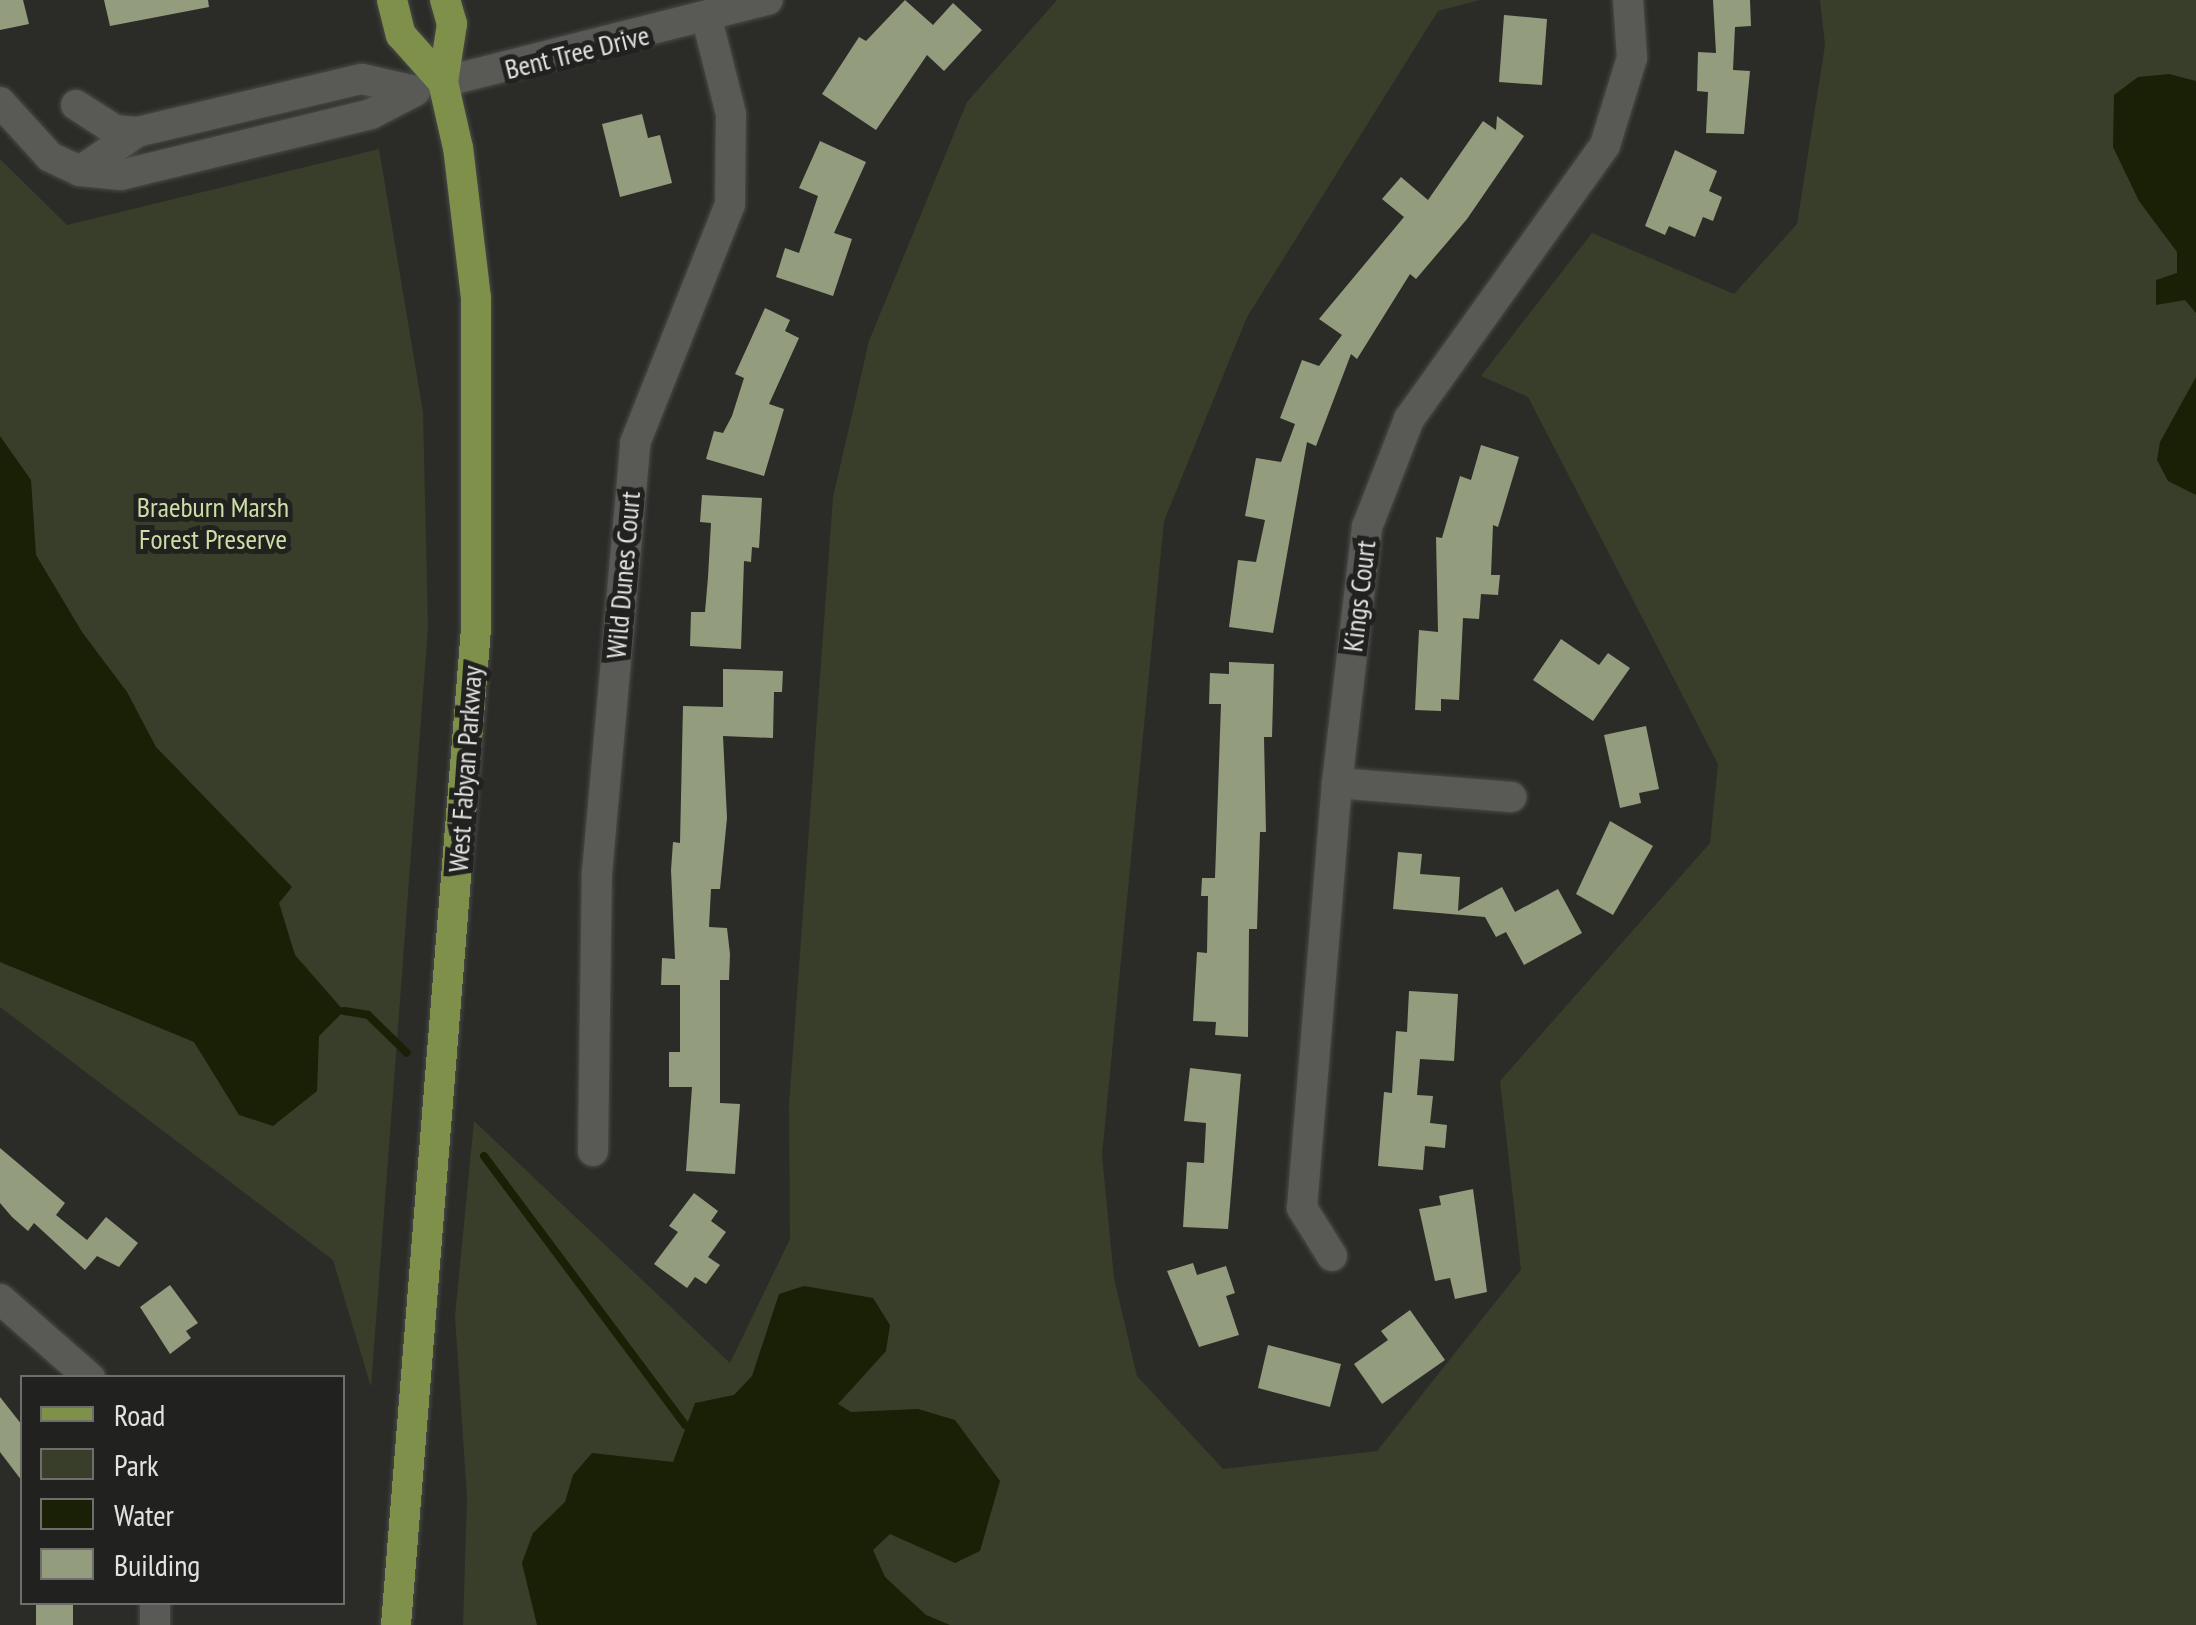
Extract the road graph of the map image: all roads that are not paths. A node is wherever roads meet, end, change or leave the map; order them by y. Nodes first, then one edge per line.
1 (392, 0) edge
2 (445, 0) edge
3 (768, 0) edge
4 (1628, 0) edge
5 (707, 19) junction
6 (443, 82) junction
7 (0, 102) edge
8 (76, 105) dead end
9 (137, 132) junction
10 (80, 172) junction
11 (1337, 784) junction
12 (1511, 797) dead end
13 (594, 1150) dead end
14 (1332, 1256) dead end
15 (0, 1299) edge
16 (87, 1375) edge
17 (407, 1457) junction
18 (396, 1625) edge
19 (418, 1625) edge

1 - 6 main road, West Fabyan Parkway
2 - 6 main road, West Fabyan Parkway
3 - 5 street, Bent Tree Drive
4 - 11 street, Kings Court
5 - 6 street, Bent Tree Drive
5 - 13 street, Wild Dunes Court
6 - 17 main road, West Fabyan Parkway
7 - 10 street
8 - 9 street
9 - 10 street
9 - 10 street
11 - 12 street
11 - 14 street, Kings Court
15 - 16 street
17 - 18 main road, West Fabyan Parkway
17 - 19 main road, West Fabyan Parkway

